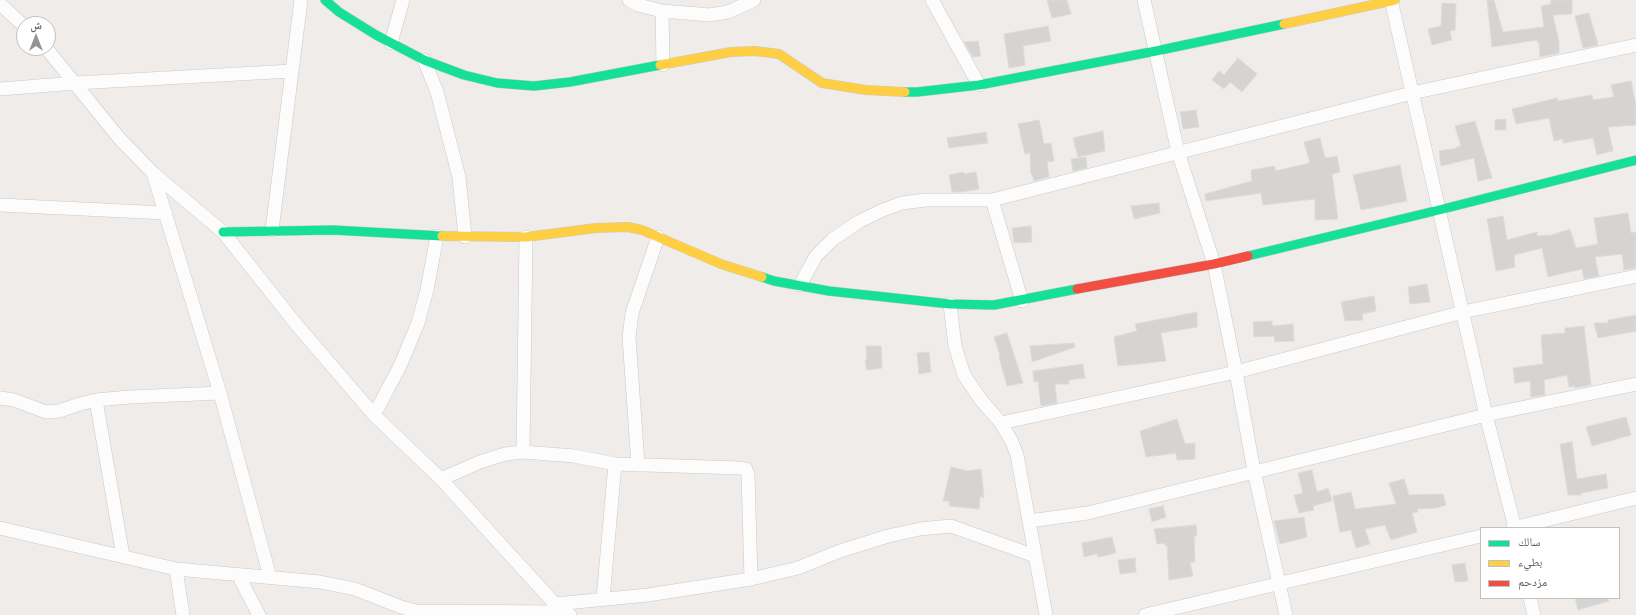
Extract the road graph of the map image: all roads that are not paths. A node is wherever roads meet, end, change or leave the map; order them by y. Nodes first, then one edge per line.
1 (300, 0) edge
2 (325, 0) edge
3 (403, 0) edge
4 (629, 0) edge
5 (754, 0) edge
6 (932, 0) edge
7 (1144, 0) edge
8 (1392, 0) edge
9 (0, 4) edge
10 (662, 11) junction
11 (16, 19) edge
12 (391, 43) junction
13 (1636, 45) edge
14 (1156, 51) junction
15 (53, 56) edge
16 (424, 60) junction
17 (664, 65) junction
18 (292, 71) junction
19 (76, 83) junction
20 (980, 85) junction
21 (0, 89) edge
22 (1412, 93) junction
23 (1178, 152) junction
24 (1636, 160) edge
25 (153, 173) junction
26 (992, 200) junction
27 (0, 205) edge
28 (1439, 210) junction
29 (166, 213) junction
30 (272, 230) junction
31 (223, 232) junction
32 (437, 236) junction
33 (465, 237) junction
34 (526, 237) junction
35 (658, 237) junction
36 (1214, 264) junction
37 (1636, 276) edge
38 (800, 285) junction
39 (1022, 301) junction
40 (950, 304) junction
41 (1463, 312) junction
42 (1236, 372) junction
43 (1636, 384) edge
44 (220, 393) junction
45 (0, 398) edge
46 (96, 400) junction
47 (1486, 414) junction
48 (374, 415) junction
49 (1001, 423) junction
50 (523, 452) junction
51 (615, 464) junction
52 (638, 465) junction
53 (1254, 471) junction
54 (441, 479) junction
55 (1636, 498) edge
56 (1029, 521) junction
57 (1514, 527) edge
58 (1518, 527) edge
59 (0, 528) edge
60 (1480, 536) edge
61 (123, 556) junction
62 (1035, 556) junction
63 (176, 569) junction
64 (238, 575) junction
65 (270, 578) junction
66 (751, 579) junction
67 (1278, 584) junction
68 (603, 599) junction
69 (1530, 599) edge
70 (564, 610) edge
71 (418, 613) edge
72 (183, 615) edge
73 (259, 615) edge
74 (1046, 615) edge
75 (1145, 615) edge
76 (1286, 615) edge
77 (1534, 615) edge

1 - 18 street
2 - 12 street
3 - 12 street
4 - 10 street
5 - 10 street
6 - 20 street
7 - 14 street
8 - 14 street
8 - 22 street
9 - 11 street
10 - 17 street
12 - 16 street
13 - 22 street
14 - 20 street
14 - 23 street
15 - 19 street
16 - 17 street
16 - 33 street
17 - 20 street
18 - 19 street
18 - 30 street
19 - 21 street
19 - 25 street
22 - 23 street
22 - 28 street
23 - 26 street
23 - 36 street
24 - 28 street
25 - 29 street
25 - 31 street
26 - 38 street
26 - 39 street
27 - 29 street
28 - 36 street
28 - 41 street
29 - 44 street
30 - 31 street
30 - 32 street
31 - 48 street
32 - 33 street
32 - 48 street
33 - 34 street
34 - 35 street
34 - 50 street
35 - 38 street
35 - 52 street
36 - 39 street
36 - 42 street
37 - 41 street
38 - 40 street
39 - 40 street
40 - 49 street
41 - 42 street
41 - 47 street
42 - 49 street
42 - 53 street
43 - 47 street
44 - 46 street
44 - 65 street
45 - 46 street
46 - 61 street
47 - 53 street
47 - 57 street
48 - 54 street
49 - 56 street
50 - 51 street
50 - 54 street
51 - 52 street
51 - 68 street
52 - 66 street
53 - 56 street
53 - 67 street
54 - 70 street
55 - 58 street
56 - 62 street
59 - 61 street
60 - 67 street
61 - 63 street
62 - 66 street
62 - 74 street
63 - 64 street
63 - 72 street
64 - 65 street
64 - 73 street
65 - 71 street
66 - 68 street
67 - 75 street
67 - 76 street
68 - 70 street
69 - 77 street
70 - 71 street

